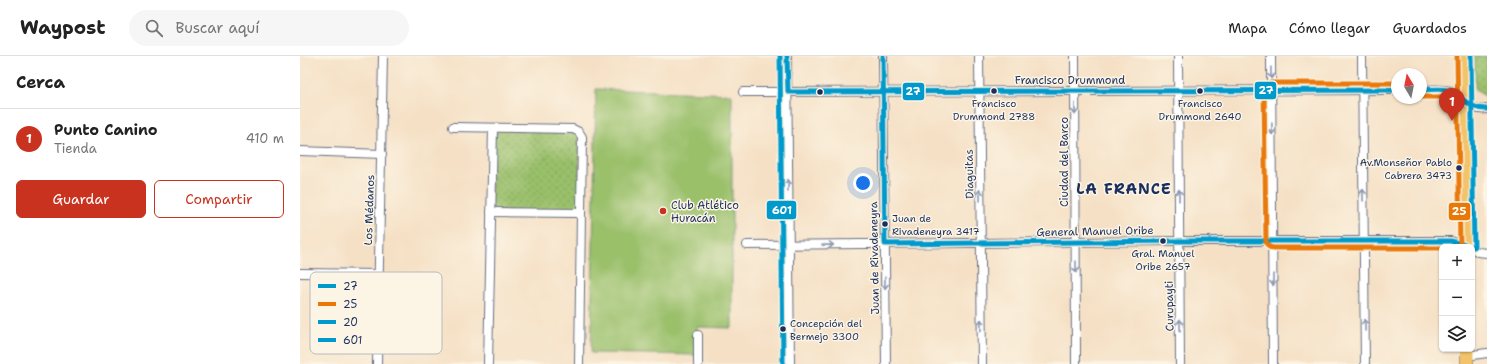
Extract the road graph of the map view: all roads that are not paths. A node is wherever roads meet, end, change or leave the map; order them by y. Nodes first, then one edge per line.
1 (383, 56) edge
2 (787, 56) edge
3 (883, 56) edge
4 (979, 56) edge
5 (1074, 56) edge
6 (1178, 56) edge
7 (1271, 56) edge
8 (1362, 56) edge
9 (1464, 56) edge
10 (1178, 90) junction
11 (1271, 90) junction
12 (1362, 90) junction
13 (1391, 90) edge
14 (1427, 90) edge
15 (883, 91) junction
16 (979, 91) junction
17 (1075, 91) junction
18 (743, 92) dead end
19 (788, 92) junction
20 (1464, 103) junction
21 (1487, 109) edge
22 (453, 127) dead end
23 (493, 128) junction
24 (300, 151) edge
25 (382, 154) junction
26 (491, 212) junction
27 (581, 213) junction
28 (1179, 241) junction
29 (1273, 241) junction
30 (1364, 241) junction
31 (1076, 242) junction
32 (981, 243) junction
33 (885, 244) junction
34 (1460, 244) edge
35 (1469, 244) edge
36 (747, 245) dead end
37 (789, 246) junction
38 (1475, 250) edge
39 (1487, 253) edge
40 (378, 272) edge
41 (300, 273) edge
42 (310, 273) edge
43 (698, 335) dead end
44 (1487, 352) edge
45 (377, 354) edge
46 (1467, 356) edge
47 (377, 364) edge
48 (488, 364) edge
49 (579, 364) edge
50 (698, 364) edge
51 (790, 364) edge
52 (886, 364) edge
53 (982, 364) edge
54 (1076, 364) edge
55 (1180, 364) edge
56 (1273, 364) edge
57 (1365, 364) edge

1 - 25 street, Los Médanos
2 - 19 street
3 - 15 street, Juan de Rivadeneyra
4 - 16 street, Diaguitas
5 - 17 street, Ciudad del Barco
6 - 10 street, Curupayti
7 -> 11 street
8 - 12 street
9 - 20 main road
10 - 11 street, Francisco Drummond
10 - 17 street, Francisco Drummond
28 -> 10 street, Curupayti
11 - 12 street, Francisco Drummond
11 -> 29 street
12 - 13 street, Francisco Drummond
30 -> 12 street
14 - 20 street
15 - 16 street, Francisco Drummond
15 - 19 street, Francisco Drummond
15 - 33 street, Juan de Rivadeneyra
16 - 17 street, Francisco Drummond
32 -> 16 street, Diaguitas
17 -> 31 street, Ciudad del Barco
18 - 19 street, Francisco Drummond
37 -> 19 street
20 - 21 street
20 - 35 main road
22 - 23 street
23 - 26 street
23 - 27 street
24 - 25 street
25 - 40 street, Los Médanos
26 - 27 street
26 - 48 street
27 - 49 street
28 - 29 street, General Manuel Oribe
28 - 31 street, General Manuel Oribe
55 -> 28 street, Curupayti
29 - 30 street, General Manuel Oribe
29 -> 56 street
30 - 34 street, General Manuel Oribe
57 -> 30 street
31 - 32 street, General Manuel Oribe
31 -> 54 street, Ciudad del Barco
32 - 33 street, General Manuel Oribe
53 -> 32 street, Diaguitas
37 -> 33 street, General Manuel Oribe
33 -> 52 street, Juan de Rivadeneyra
36 - 37 street, General Manuel Oribe
37 - 51 street
38 - 39 street, General Manuel Oribe
41 - 42 street
43 - 50 street
44 - 46 street
45 - 47 street, Los Médanos

